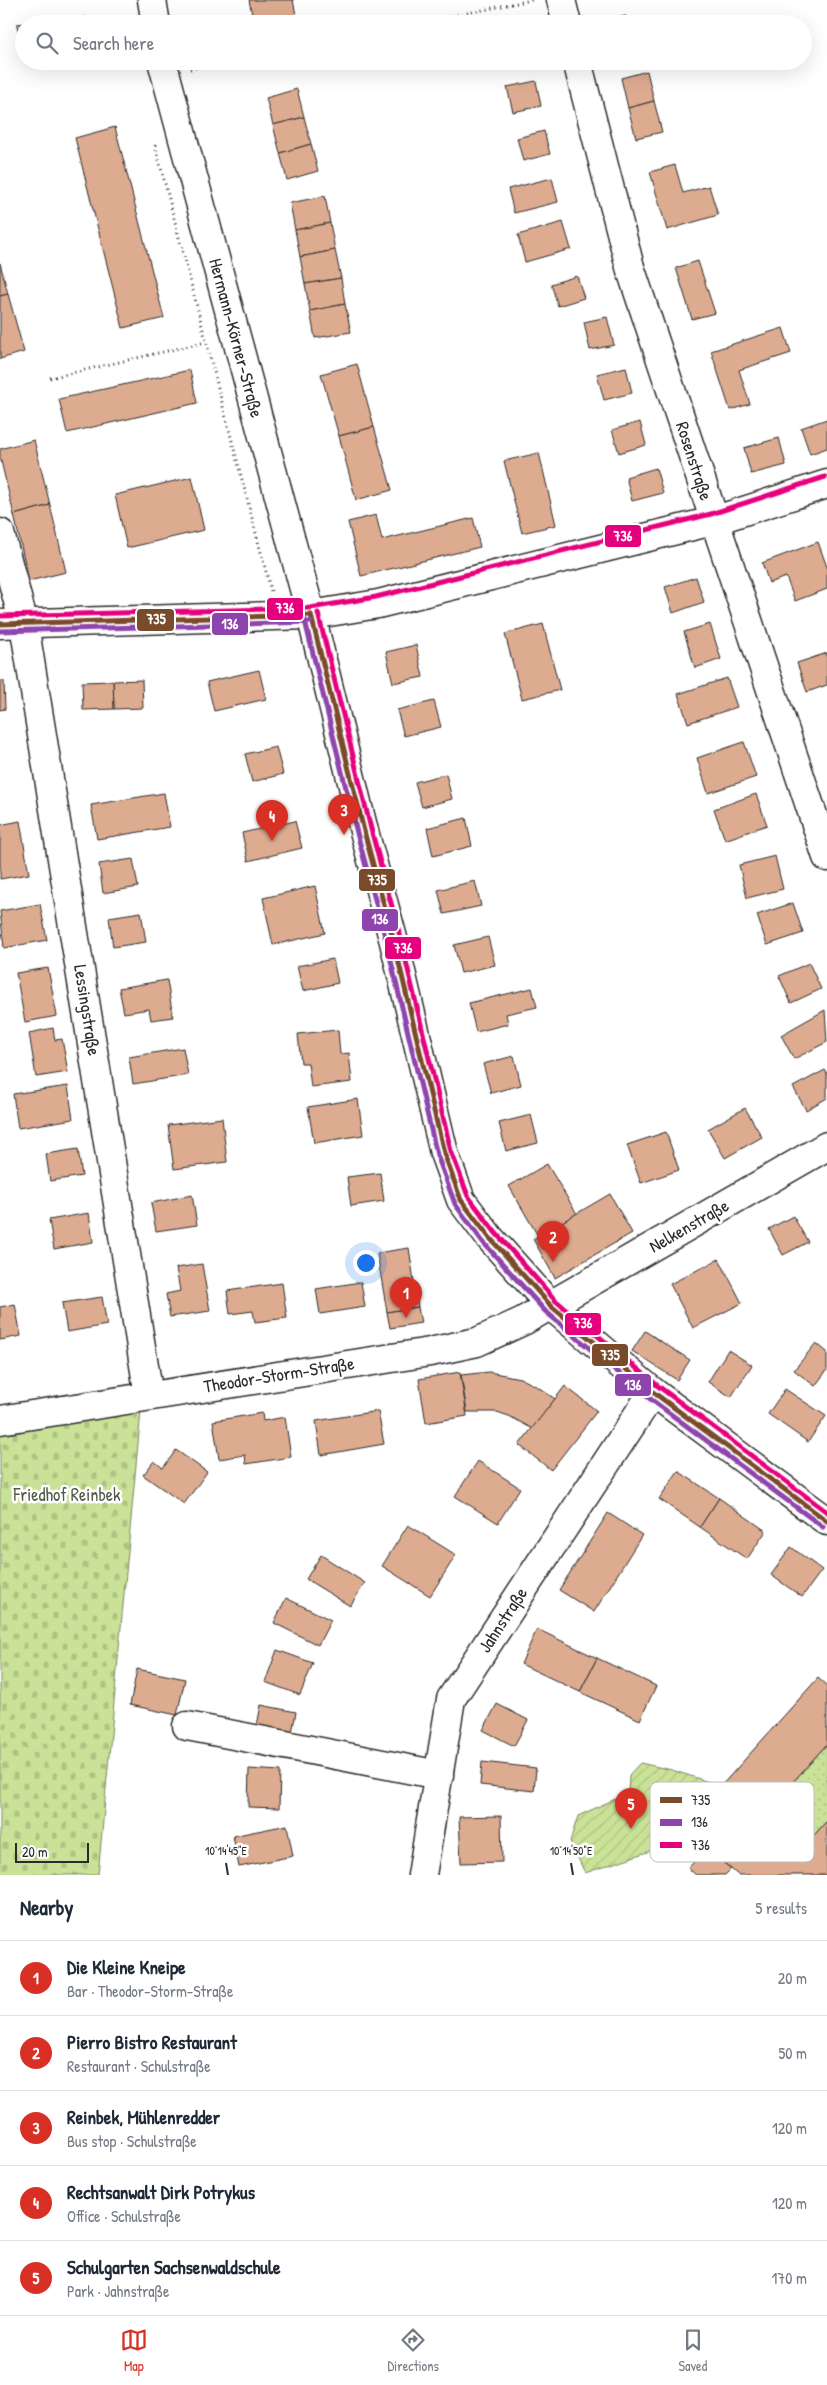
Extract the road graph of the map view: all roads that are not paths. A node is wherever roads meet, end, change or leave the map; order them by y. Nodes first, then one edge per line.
1 (152, 0) edge
2 (561, 0) edge
3 (154, 15) edge
4 (565, 15) edge
5 (164, 70) edge
6 (579, 70) edge
7 (827, 484) edge
8 (713, 521) junction
9 (0, 533) edge
10 (311, 615) junction
11 (12, 624) edge
12 (827, 857) edge
13 (827, 1146) edge
14 (550, 1305) junction
15 (653, 1392) junction
16 (150, 1396) junction
17 (0, 1420) edge
18 (827, 1520) edge
19 (187, 1726) dead end
20 (438, 1775) junction
21 (422, 1875) edge

1 - 3 street
2 - 4 street
5 - 10 street, Hermann-Körner-Straße
6 - 8 street, Rosenstraße
7 - 8 street
8 - 10 street
8 - 12 street, Rosenstraße
9 - 11 street, Lessingstraße
10 - 11 street
10 - 14 street, Hermann-Körner-Straße
11 - 16 street, Lessingstraße
13 - 14 street, Nelkenstraße
14 - 15 street, Hermann-Körner-Straße
14 - 16 street, Theodor-Storm-Straße
15 - 18 street, Hermann-Körner-Straße
15 - 20 street, Jahnstraße
16 - 17 street, Theodor-Storm-Straße
19 - 20 street
20 - 21 street, Jahnstraße

